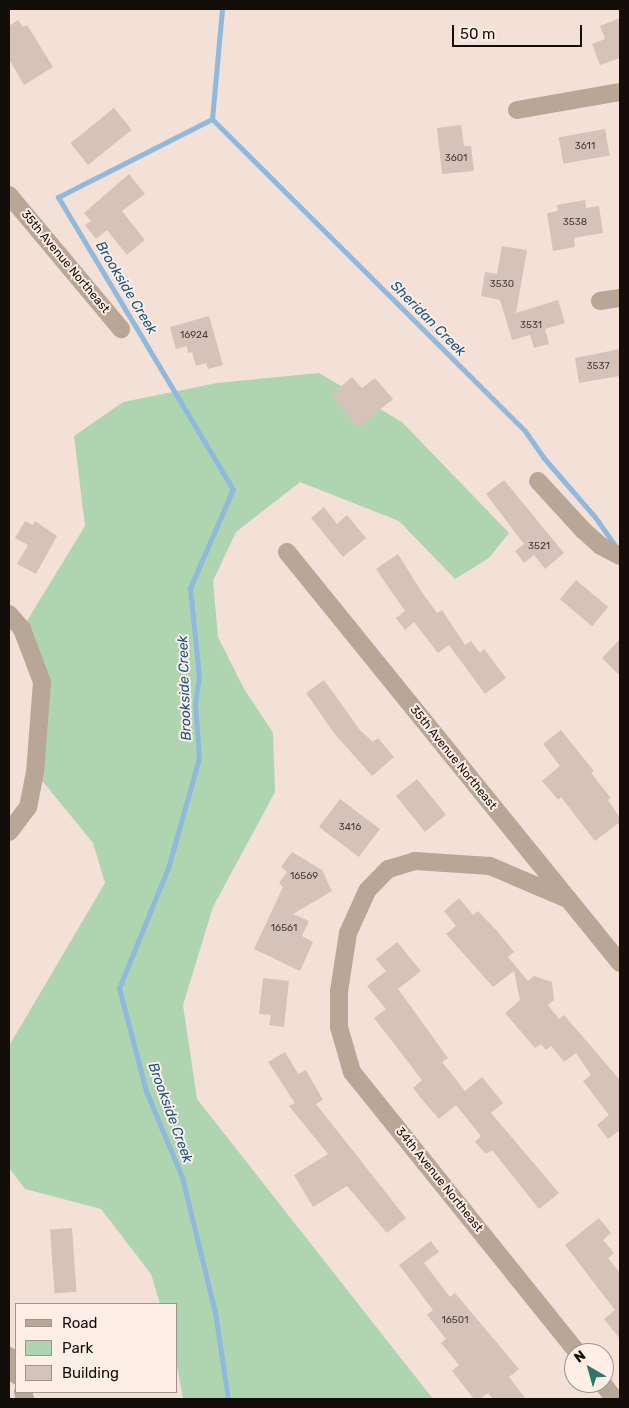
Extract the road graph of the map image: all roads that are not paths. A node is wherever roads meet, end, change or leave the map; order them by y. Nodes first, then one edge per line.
1 (620, 92) edge
2 (517, 110) dead end
3 (9, 195) edge
4 (620, 298) edge
5 (600, 301) dead end
6 (121, 329) dead end
7 (538, 481) dead end
8 (287, 552) dead end
9 (620, 556) edge
10 (9, 614) edge
11 (9, 832) edge
12 (565, 898) junction
13 (620, 963) edge
14 (570, 1343) edge
15 (9, 1356) edge
16 (15, 1372) edge

1 - 2 street
3 - 6 street, 35th Avenue Northeast
4 - 5 street
7 - 9 street
8 - 12 street, 35th Avenue Northeast
10 - 11 street
12 - 13 street, 35th Avenue Northeast
12 - 14 street, 34th Avenue Northeast
15 - 16 street

